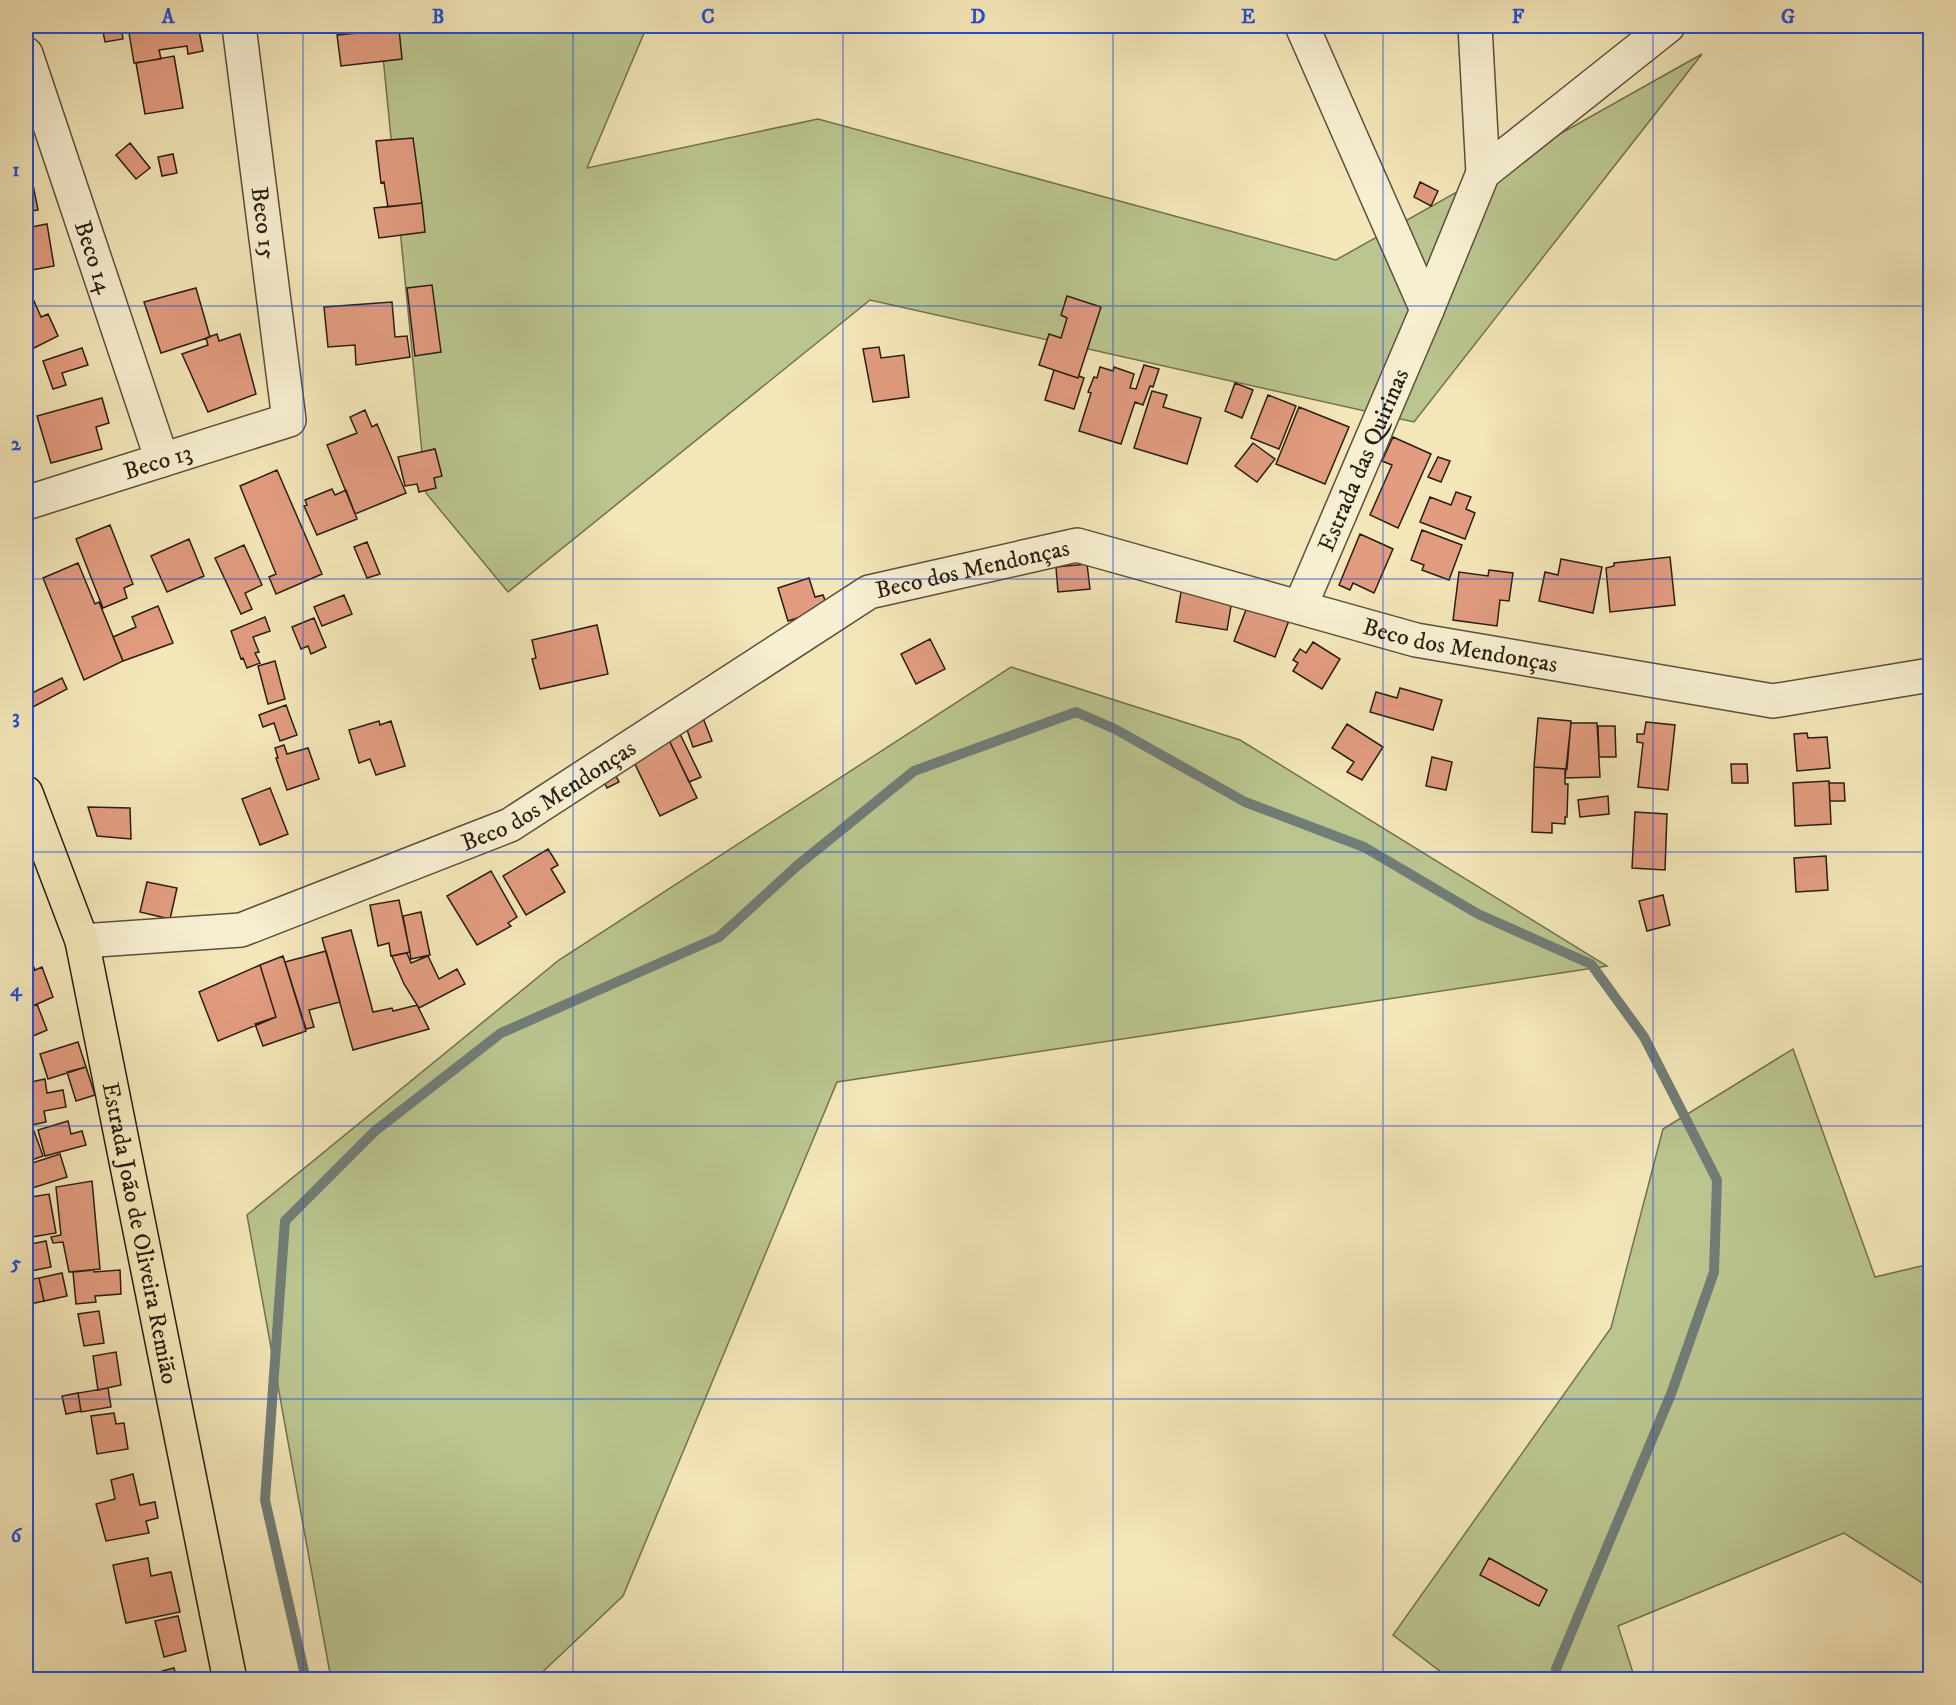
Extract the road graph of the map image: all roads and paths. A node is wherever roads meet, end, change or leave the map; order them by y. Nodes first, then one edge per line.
1 (239, 26) edge
2 (1302, 26) edge
3 (1475, 26) edge
4 (1668, 26) edge
5 (26, 54) edge
6 (1483, 172) junction
7 (1427, 310) junction
8 (289, 420) joint
9 (162, 460) junction
10 (26, 503) edge
11 (1300, 607) junction
12 (1930, 675) edge
13 (26, 793) edge
14 (82, 941) junction
15 (230, 1680) edge

1 - 8 street, Beco 15
2 - 7 street
3 - 6 street, Estrada das Quirinas
4 - 6 street, Estrada das Quirinas
5 - 9 street, Beco 14
6 - 7 street, Estrada das Quirinas
7 - 11 street, Estrada das Quirinas
8 - 9 street, Beco 13
9 - 10 street, Beco 13
11 - 12 street, Beco dos Mendonças
11 - 14 street, Beco dos Mendonças
13 - 14 main road, Estrada João de Oliveira Remião
14 - 15 main road, Estrada João de Oliveira Remião

